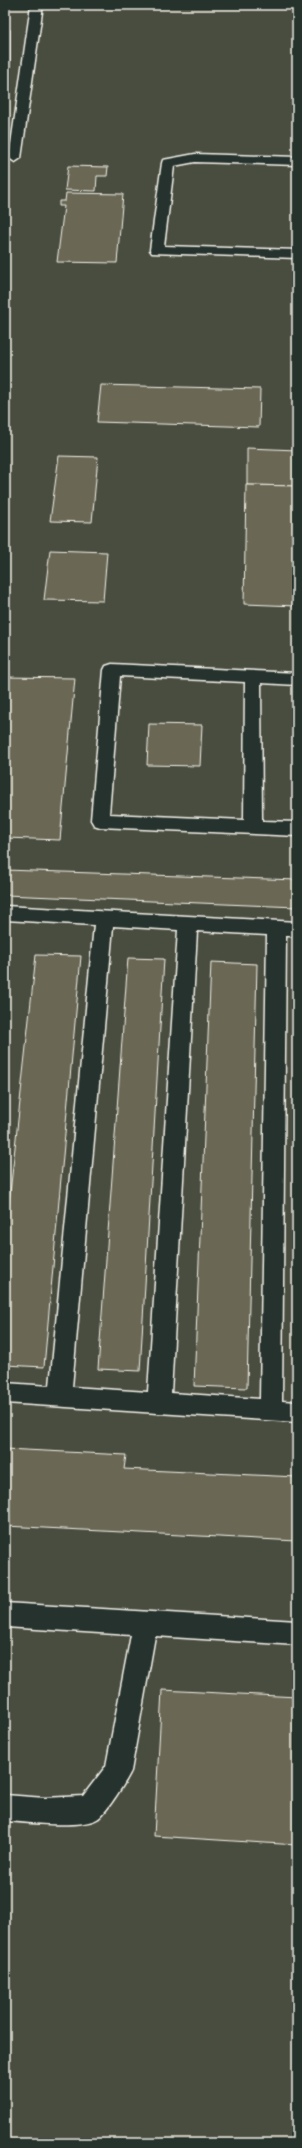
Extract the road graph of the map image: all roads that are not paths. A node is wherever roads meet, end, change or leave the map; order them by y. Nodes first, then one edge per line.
1 (37, 5) edge
2 (15, 158) dead end
3 (297, 162) edge
4 (297, 254) edge
5 (253, 677) junction
6 (297, 679) edge
7 (253, 827) junction
8 (297, 829) edge
9 (5, 914) edge
10 (104, 918) junction
11 (188, 923) junction
12 (287, 928) edge
13 (5, 1393) edge
14 (60, 1397) junction
15 (158, 1403) junction
16 (271, 1411) junction
17 (297, 1412) edge
18 (5, 1615) edge
19 (145, 1624) junction
20 (297, 1633) edge
21 (5, 1808) edge

1 - 2 lane
3 - 4 lane
5 - 6 lane
5 - 7 lane
5 - 7 lane
7 - 8 lane
9 - 10 lane
10 - 11 lane
10 - 14 lane
11 - 12 lane
11 - 15 lane
12 - 16 lane
13 - 14 lane
14 - 15 lane
15 - 16 lane
16 - 17 lane
18 - 19 lane
19 - 20 lane
19 - 21 lane

